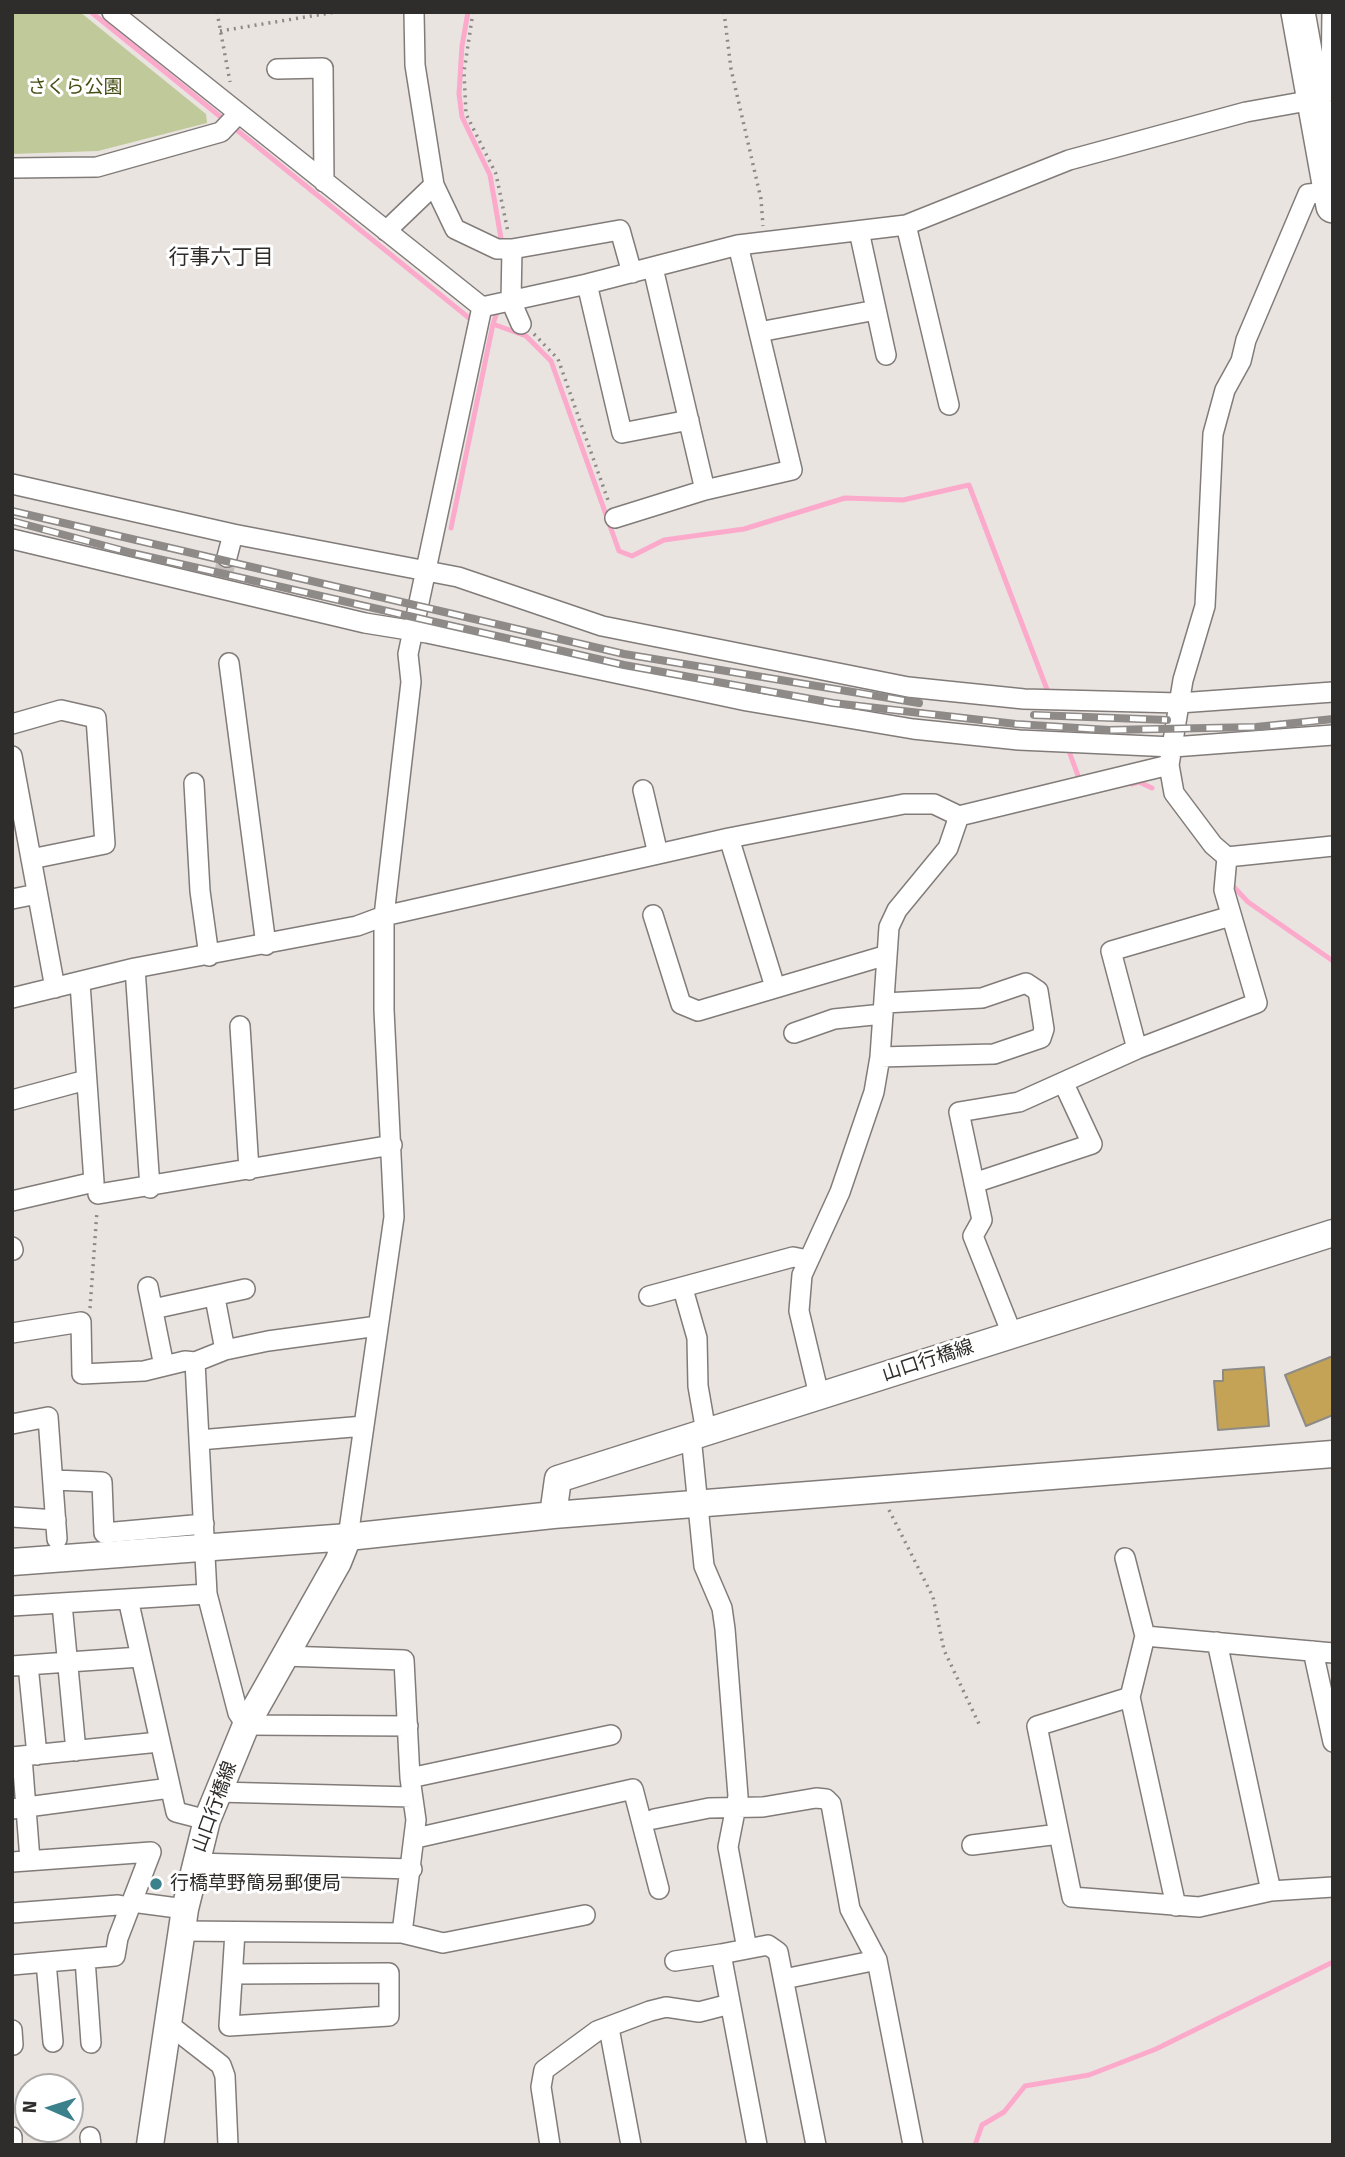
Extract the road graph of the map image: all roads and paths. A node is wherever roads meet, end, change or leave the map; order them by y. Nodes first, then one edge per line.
1 (112, 12) edge
2 (217, 12) edge
3 (336, 12) edge
4 (414, 12) edge
5 (473, 12) edge
6 (724, 12) edge
7 (1298, 12) edge
8 (1332, 12) edge
9 (220, 31) junction
10 (277, 69) dead end
11 (1313, 100) junction
12 (233, 110) junction
13 (12, 168) edge
14 (324, 182) junction
15 (434, 184) junction
16 (1331, 199) edge
17 (906, 225) junction
18 (386, 231) junction
19 (859, 231) junction
20 (764, 242) junction
21 (738, 245) junction
22 (512, 249) junction
23 (653, 268) junction
24 (632, 273) junction
25 (587, 284) junction
26 (511, 301) junction
27 (482, 307) junction
28 (876, 310) junction
29 (521, 324) joint
30 (759, 332) junction
31 (886, 355) dead end
32 (949, 405) dead end
33 (689, 420) junction
34 (12, 484) edge
35 (705, 490) junction
36 (615, 518) joint
37 (233, 534) junction
38 (12, 539) edge
39 (227, 557) tunnel mouth
40 (424, 572) junction
41 (411, 630) junction
42 (229, 663) dead end
43 (1333, 692) edge
44 (1179, 703) junction
45 (12, 724) edge
46 (1333, 735) edge
47 (12, 756) edge
48 (1171, 756) junction
49 (194, 783) dead end
50 (643, 790) dead end
51 (17, 807) edge
52 (959, 816) junction
53 (729, 838) junction
54 (1333, 846) edge
55 (658, 854) junction
56 (1227, 857) junction
57 (31, 859) junction
58 (37, 894) junction
59 (12, 899) edge
60 (653, 915) dead end
61 (384, 916) junction
62 (1231, 916) junction
63 (265, 945) junction
64 (887, 955) junction
65 (209, 956) junction
66 (135, 968) junction
67 (80, 983) junction
68 (775, 987) junction
69 (55, 988) junction
70 (12, 998) edge
71 (883, 1008) junction
72 (240, 1026) dead end
73 (793, 1033) dead end
74 (1137, 1049) junction
75 (880, 1058) junction
76 (86, 1080) junction
77 (1064, 1084) junction
78 (12, 1100) edge
79 (392, 1144) junction
80 (249, 1170) junction
81 (974, 1183) junction
82 (150, 1188) junction
83 (98, 1194) joint
84 (12, 1201) edge
85 (1333, 1233) edge
86 (808, 1261) junction
87 (148, 1287) dead end
88 (245, 1289) dead end
89 (683, 1289) junction
90 (649, 1296) dead end
91 (215, 1298) junction
92 (153, 1308) junction
93 (90, 1313) dead end
94 (378, 1326) junction
95 (12, 1333) edge
96 (1012, 1334) junction
97 (225, 1350) junction
98 (195, 1362) junction
99 (164, 1366) junction
100 (819, 1395) junction
101 (12, 1424) edge
102 (364, 1426) junction
103 (699, 1434) junction
104 (199, 1440) junction
105 (1333, 1454) edge
106 (54, 1480) junction
107 (697, 1503) junction
108 (886, 1505) dead end
109 (553, 1515) junction
110 (12, 1517) edge
111 (205, 1536) junction
112 (348, 1537) junction
113 (1125, 1558) dead end
114 (12, 1562) edge
115 (207, 1594) junction
116 (128, 1599) junction
117 (62, 1604) junction
118 (12, 1606) edge
119 (1145, 1636) junction
120 (1217, 1642) junction
121 (1323, 1652) edge
122 (284, 1656) junction
123 (140, 1657) junction
124 (69, 1661) junction
125 (20, 1666) edge
126 (1130, 1697) junction
127 (979, 1724) dead end
128 (246, 1726) junction
129 (408, 1726) junction
130 (611, 1735) dead end
131 (159, 1742) junction
132 (1333, 1742) edge
133 (76, 1751) junction
134 (24, 1756) edge
135 (170, 1788) junction
136 (411, 1788) junction
137 (217, 1792) junction
138 (19, 1808) edge
139 (736, 1808) junction
140 (654, 1819) dead end
141 (207, 1820) junction
142 (1059, 1834) junction
143 (416, 1838) junction
144 (972, 1845) dead end
145 (21, 1861) edge
146 (195, 1863) junction
147 (412, 1868) junction
148 (1333, 1886) edge
149 (659, 1889) dead end
150 (1271, 1891) junction
151 (131, 1904) junction
152 (1176, 1906) junction
153 (12, 1913) edge
154 (585, 1914) dead end
155 (183, 1920) junction
156 (235, 1932) junction
157 (402, 1933) junction
158 (747, 1949) junction
159 (721, 1954) junction
160 (85, 1959) junction
161 (877, 1960) junction
162 (675, 1961) dead end
163 (46, 1962) junction
164 (12, 1965) edge
165 (234, 1974) junction
166 (784, 1979) junction
167 (730, 2004) junction
168 (167, 2023) junction
169 (609, 2028) junction
170 (53, 2042) dead end
171 (91, 2043) dead end
172 (12, 2137) edge
173 (12, 2145) edge
174 (150, 2145) edge
175 (228, 2145) edge
176 (550, 2145) edge
177 (631, 2145) edge
178 (757, 2145) edge
179 (816, 2145) edge
180 (913, 2145) edge

1 - 12 street
2 - 9 path
3 - 9 path
4 - 15 street
5 - 22 path
6 - 20 path
7 - 11 highway
8 - 11 street
9 - 12 path
10 - 14 street
11 - 16 highway
11 - 17 street
12 - 13 street
12 - 14 street
14 - 18 street
15 - 18 street
15 - 22 street
16 - 44 street
17 - 19 street
17 - 32 street
18 - 27 street
19 - 20 street
19 - 28 street
20 - 21 street
21 - 23 street
21 - 30 street
22 - 24 street
22 - 26 street
23 - 24 street
23 - 33 street
24 - 25 street
25 - 26 street
25 - 33 street
26 - 27 street
26 - 29 street
27 - 40 street
28 - 30 street
28 - 31 street
29 - 36 path
30 - 35 street
33 - 35 street
34 - 37 street
35 - 36 street
37 - 39 street
37 - 40 street
38 - 41 street
40 - 41 street
40 - 44 street
41 - 48 street
41 - 61 street
42 - 63 street
43 - 44 street
44 - 48 street
45 - 57 street
46 - 48 street
47 - 51 street
48 - 52 street
48 - 56 street
49 - 65 street
50 - 55 street
51 - 57 street
52 - 53 street
52 - 64 street
53 - 55 street
53 - 68 street
54 - 56 street
55 - 61 street
56 - 62 street
57 - 58 street
58 - 59 street
58 - 69 street
60 - 68 street
61 - 63 street
61 - 79 street
62 - 74 street
62 - 74 street
63 - 65 street
64 - 68 street
64 - 71 street
65 - 66 street
66 - 67 street
66 - 82 street
67 - 69 street
67 - 76 street
69 - 70 street
71 - 73 street
71 - 75 street
71 - 75 street
72 - 80 street
74 - 77 street
75 - 86 street
76 - 78 street
76 - 84 street
77 - 81 street
77 - 81 street
79 - 80 street
79 - 94 street
80 - 82 street
81 - 96 street
82 - 83 street
83 - 93 path
85 - 96 main road, 山口行橋線
86 - 89 street
86 - 100 street
87 - 92 street
88 - 91 street
89 - 90 street
89 - 103 street
91 - 92 street
91 - 97 street
92 - 99 street
94 - 97 street
94 - 102 street
95 - 99 street
96 - 100 main road, 山口行橋線
97 - 98 street
98 - 99 street
98 - 104 street
100 - 103 main road, 山口行橋線
101 - 106 street
102 - 104 street
102 - 112 street
103 - 107 street
103 - 109 main road, 山口行橋線
104 - 111 street
105 - 107 main road
106 - 110 street
106 - 111 street
107 - 109 main road
107 - 139 street
108 - 127 path
109 - 112 main road
111 - 112 main road
111 - 114 main road
111 - 115 street
112 - 122 main road, 山口行橋線
113 - 119 street
115 - 116 street
115 - 128 street
116 - 117 street
116 - 123 street
117 - 118 street
117 - 124 street
119 - 120 street
119 - 126 street
120 - 121 street
120 - 150 street
121 - 132 street
122 - 128 main road, 山口行橋線
122 - 129 street
123 - 124 street
123 - 131 street
124 - 125 street
124 - 133 street
125 - 134 street
126 - 142 street
126 - 152 street
128 - 129 street
128 - 137 main road, 山口行橋線
129 - 136 street
130 - 136 street
131 - 133 street
131 - 135 street
133 - 134 street
134 - 138 street
135 - 138 street
135 - 141 street
136 - 137 street
136 - 143 street
137 - 141 main road, 山口行橋線
138 - 145 street
139 - 140 street
139 - 158 street
139 - 161 street
141 - 146 main road, 山口行橋線
142 - 144 street
142 - 152 street
143 - 147 street
143 - 149 street
145 - 151 street
146 - 147 street
146 - 155 main road, 山口行橋線
147 - 157 street
148 - 150 street
150 - 152 street
151 - 153 street
151 - 155 street
151 - 160 street
154 - 157 street
155 - 156 street
155 - 168 main road, 山口行橋線
156 - 157 street
156 - 165 street
158 - 159 street
158 - 166 street
159 - 162 street
159 - 167 street
160 - 163 street
160 - 171 street
161 - 166 street
161 - 180 street
163 - 164 street
163 - 170 street
165 - 165 street
166 - 179 street
167 - 169 street
167 - 178 street
168 - 174 main road, 山口行橋線
168 - 175 street
169 - 176 street
169 - 177 street
172 - 173 street

